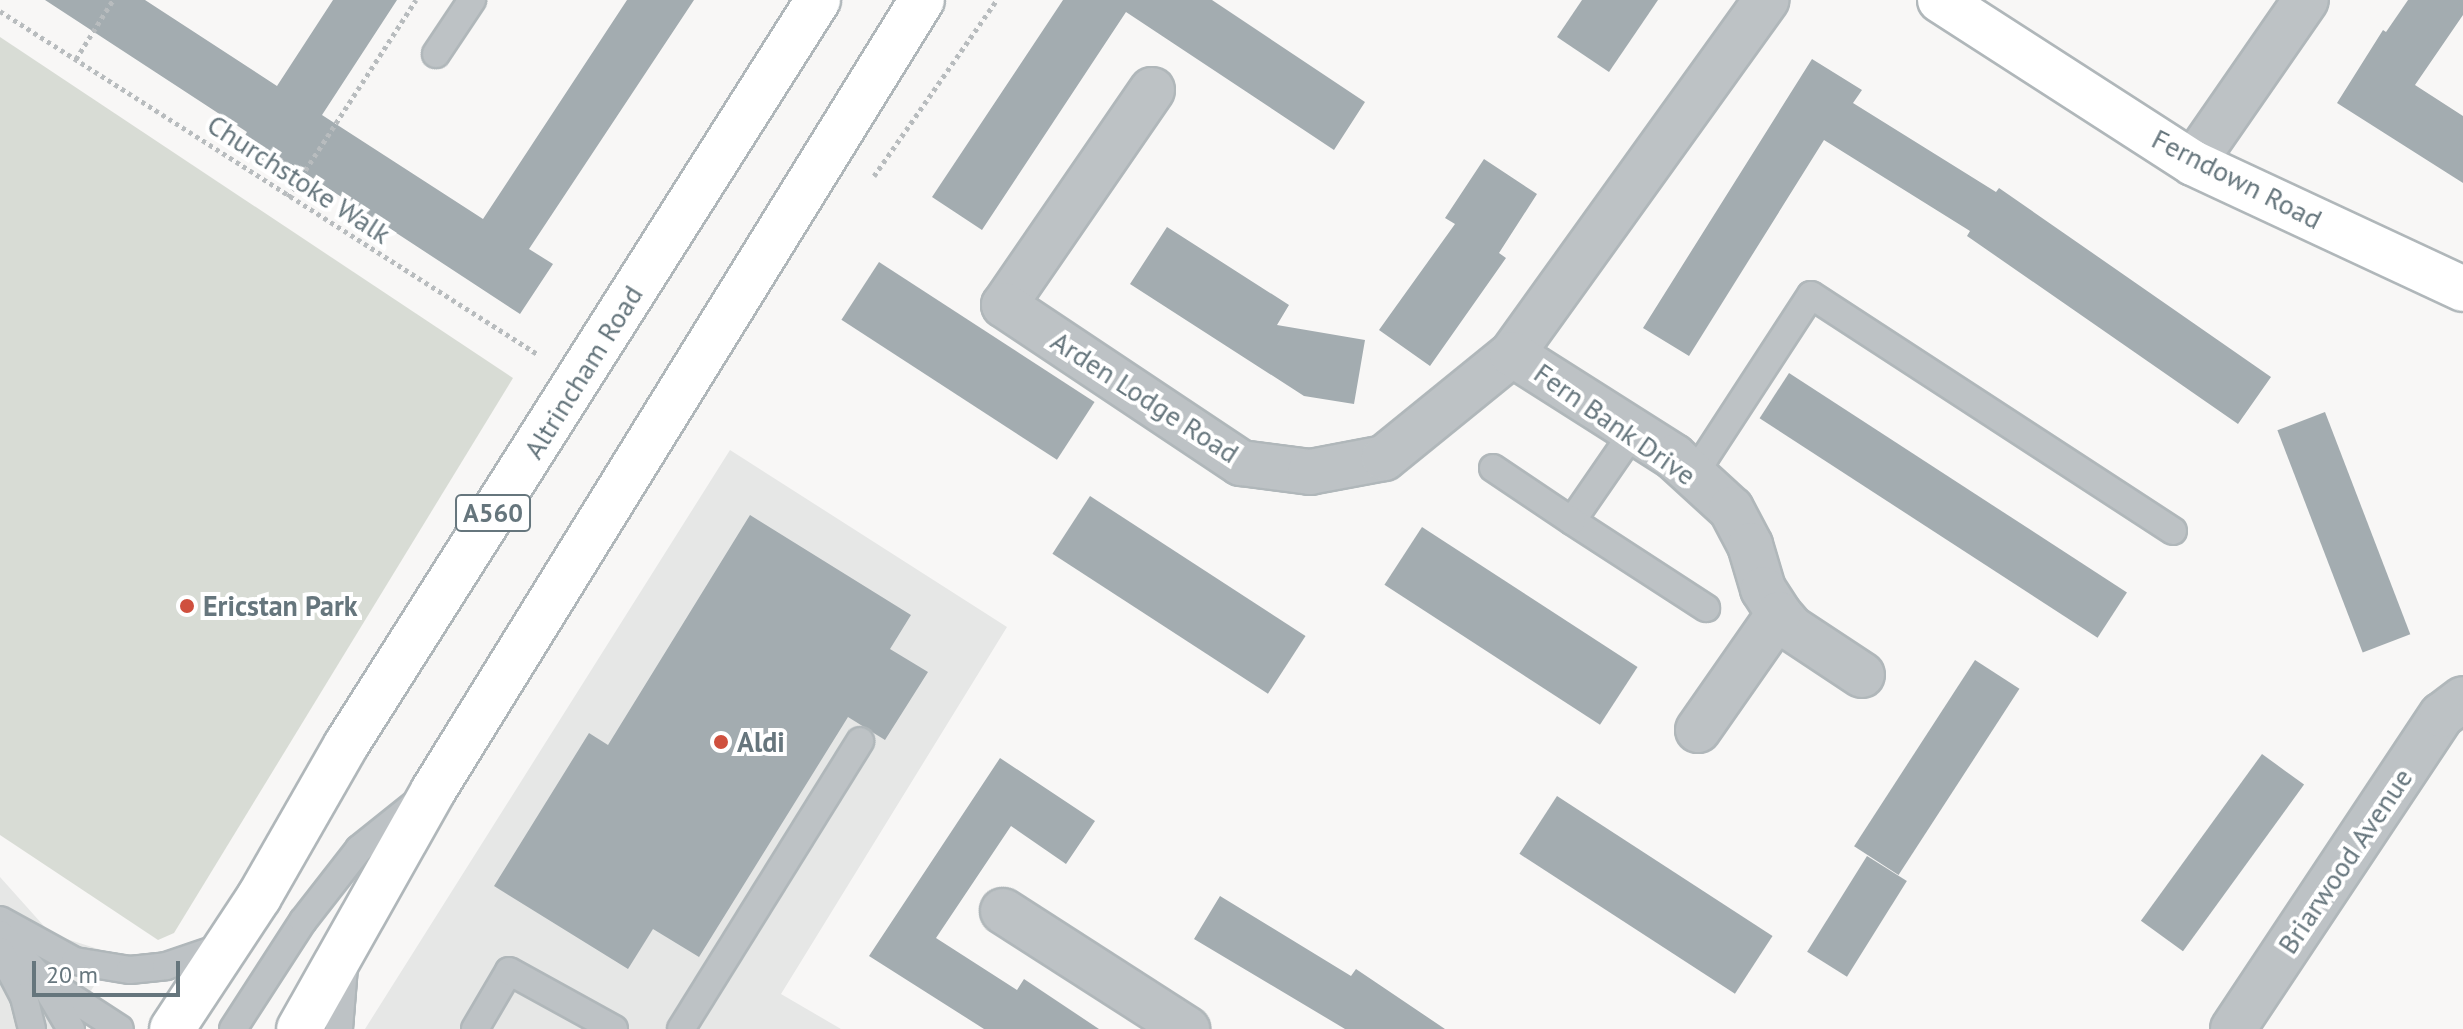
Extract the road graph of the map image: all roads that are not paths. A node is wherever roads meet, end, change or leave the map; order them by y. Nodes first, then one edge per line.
1 (472, 0) edge
2 (818, 0) edge
3 (922, 0) edge
4 (1766, 0) edge
5 (1940, 0) edge
6 (2306, 0) edge
7 (436, 54) dead end
8 (1152, 90) dead end
9 (2193, 163) junction
10 (2463, 289) edge
11 (1512, 354) junction
12 (1634, 431) junction
13 (1493, 468) dead end
14 (1696, 478) junction
15 (1572, 521) junction
16 (2173, 531) dead end
17 (1706, 608) dead end
18 (1779, 614) junction
19 (1862, 675) dead end
20 (2463, 699) edge
21 (1698, 730) dead end
22 (860, 741) dead end
23 (433, 791) junction
24 (1003, 911) dead end
25 (0, 920) edge
26 (0, 934) edge
27 (227, 945) junction
28 (346, 948) junction
29 (0, 951) edge
30 (40, 977) junction
31 (32, 1029) edge
32 (71, 1029) edge
33 (120, 1029) edge
34 (172, 1029) edge
35 (233, 1029) edge
36 (299, 1029) edge
37 (339, 1029) edge
38 (475, 1029) edge
39 (614, 1029) edge
40 (681, 1029) edge
41 (1187, 1029) edge
42 (2233, 1029) edge

1 - 7 lane
2 - 27 main road, Altrincham Road / A560
3 - 23 main road
4 - 11 street, Arden Lodge Road
5 - 9 main road, Ferndown Road
6 - 9 street
8 - 11 street, Arden Lodge Road
9 - 10 main road, Ferndown Road
11 - 12 street, Fern Bank Drive
12 - 14 street, Fern Bank Drive
12 - 15 lane
13 - 15 lane
14 - 16 lane
14 - 18 street, Fern Bank Drive
15 - 17 lane
18 - 19 street, Fern Bank Drive
18 - 21 street
20 - 42 street, Briarwood Avenue
22 - 40 lane
23 - 28 main road
23 - 35 lane
24 - 41 street
25 - 27 lane
26 - 30 lane
27 - 34 main road, Altrincham Road / A560
28 - 36 main road
28 - 37 lane
29 - 31 lane
30 - 32 lane
30 - 33 lane
38 - 39 lane

